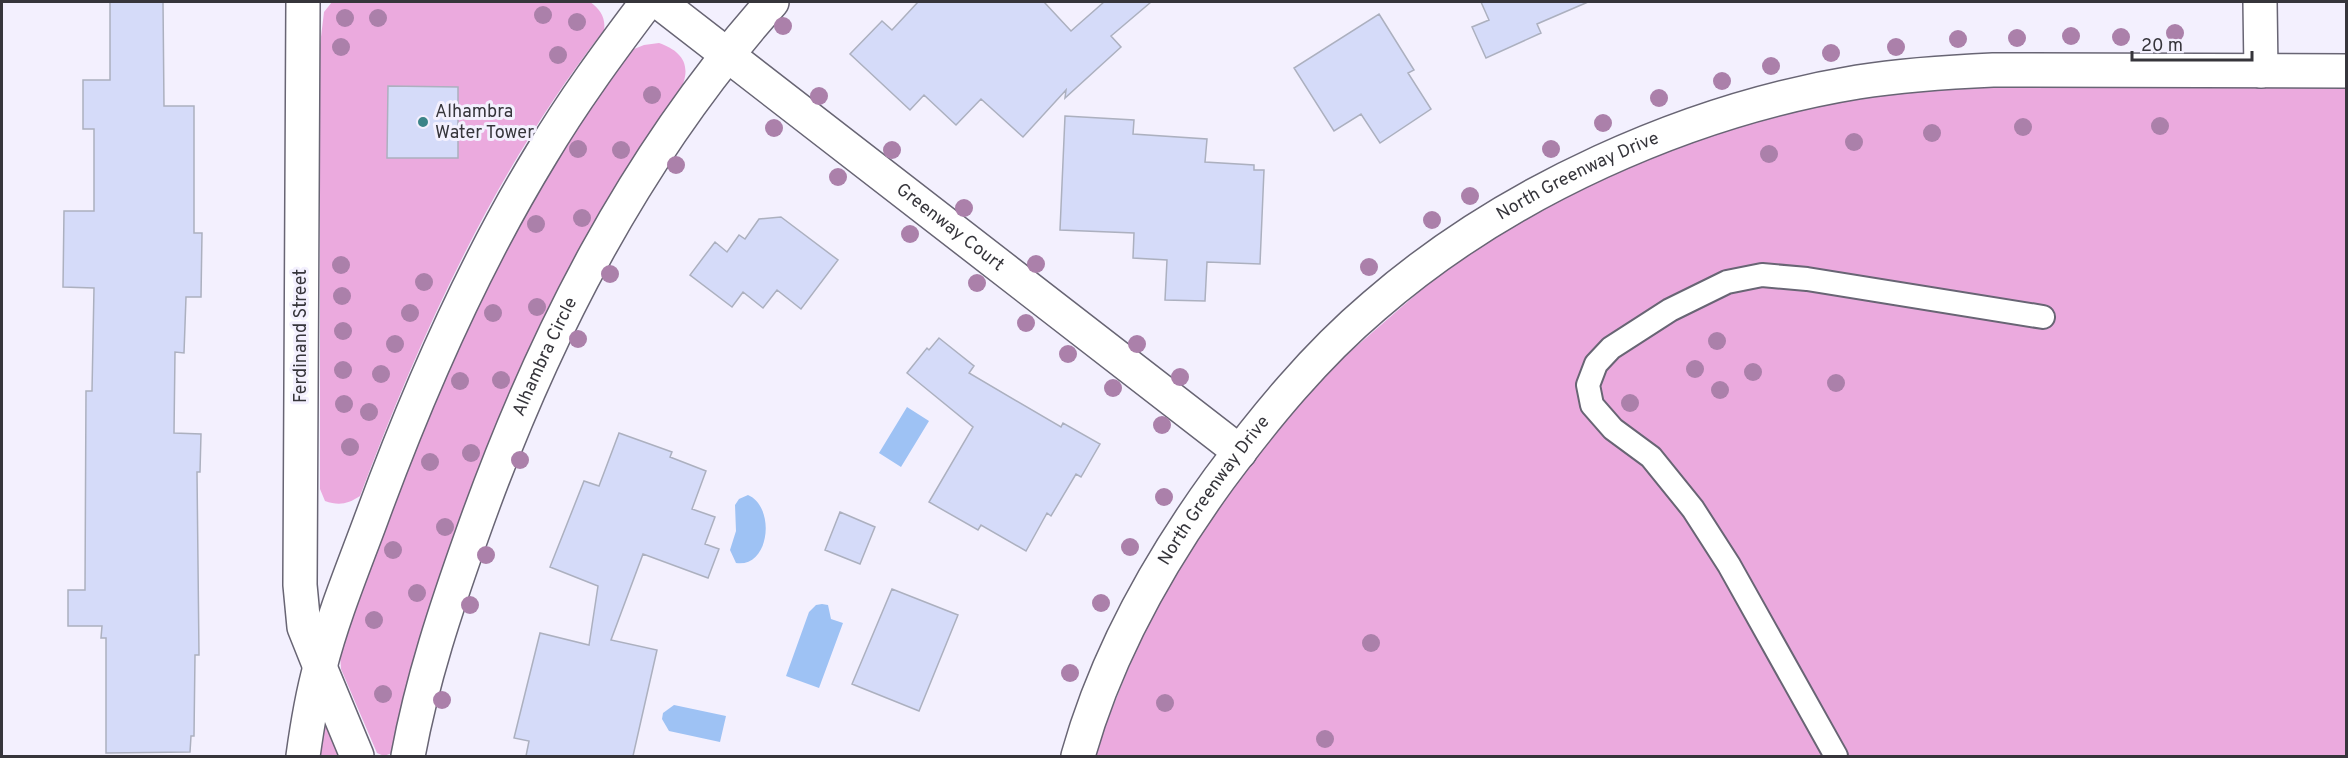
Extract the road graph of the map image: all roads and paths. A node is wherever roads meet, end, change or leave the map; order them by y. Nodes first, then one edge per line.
1 (303, 2) edge
2 (647, 2) edge
3 (660, 2) edge
4 (772, 2) edge
5 (2260, 2) edge
6 (728, 53) junction
7 (2261, 71) junction
8 (2346, 71) edge
9 (2043, 317) dead end
10 (1240, 452) junction
11 (320, 667) junction
12 (303, 756) edge
13 (357, 756) edge
14 (408, 756) edge
15 (1078, 756) edge
16 (1836, 756) edge

1 - 11 street, Ferdinand Street
2 - 11 street
3 - 6 street, Greenway Court
4 - 6 street, Alhambra Circle
5 - 7 street
6 - 10 street, Greenway Court
6 - 14 street, Alhambra Circle
7 - 8 street, North Greenway Drive
7 - 10 street, North Greenway Drive
9 - 16 lane
10 - 15 street, North Greenway Drive
11 - 12 street
11 - 13 street, Ferdinand Street

